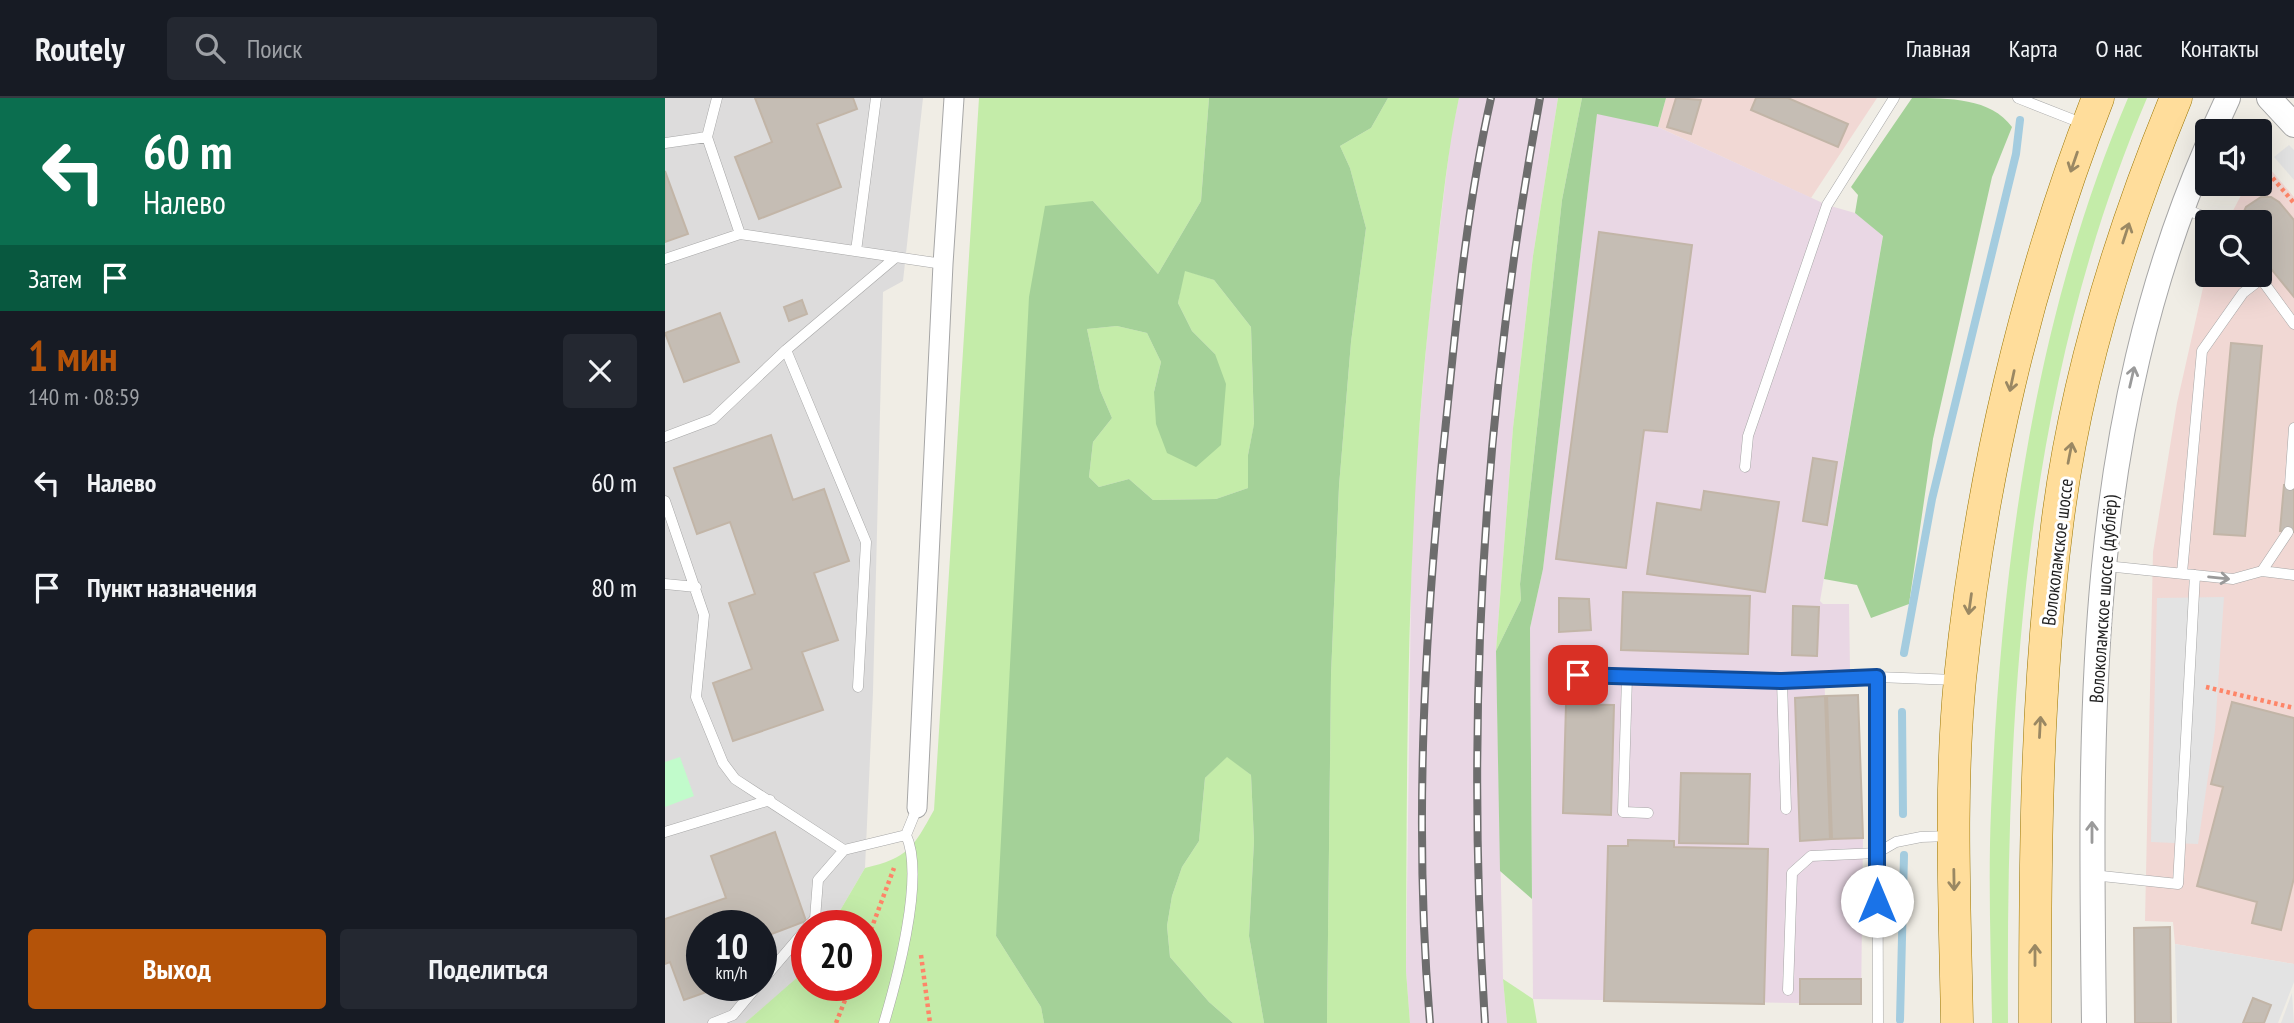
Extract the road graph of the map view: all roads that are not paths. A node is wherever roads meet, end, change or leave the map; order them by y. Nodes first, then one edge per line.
1 (717, 98) edge
2 (876, 98) edge
3 (954, 98) edge
4 (1894, 98) edge
5 (2018, 98) edge
6 (2176, 98) edge
7 (2228, 98) edge
8 (2269, 98) edge
9 (2093, 112) edge
10 (2218, 119) edge
11 (2294, 125) edge
12 (707, 137) junction
13 (665, 143) edge
14 (2195, 176) edge
15 (2182, 207) junction
16 (2195, 213) edge
17 (740, 234) junction
18 (856, 251) junction
19 (896, 257) junction
20 (665, 260) edge
21 (943, 264) junction
22 (2249, 287) edge
23 (2266, 287) edge
24 (2294, 324) edge
25 (786, 350) junction
26 (2294, 428) edge
27 (665, 437) edge
28 (1745, 467) dead end
29 (2293, 468) edge
30 (2290, 485) dead end
31 (665, 501) edge
32 (2288, 532) dead end
33 (2102, 566) junction
34 (2262, 571) junction
35 (2182, 573) junction
36 (2195, 575) junction
37 (2294, 575) edge
38 (665, 584) edge
39 (696, 587) junction
40 (1578, 675) dead end
41 (1627, 677) junction
42 (1877, 677) junction
43 (1960, 680) junction
44 (1782, 681) junction
45 (858, 687) dead end
46 (771, 800) junction
47 (917, 808) joint
48 (1786, 809) dead end
49 (1648, 813) dead end
50 (665, 832) edge
51 (907, 835) junction
52 (1953, 836) junction
53 (844, 850) junction
54 (1877, 853) junction
55 (2092, 875) junction
56 (816, 910) edge
57 (791, 947) edge
58 (777, 964) edge
59 (1787, 990) dead end
60 (745, 1001) edge
61 (713, 1023) edge
62 (884, 1023) edge
63 (1878, 1023) edge
64 (1957, 1023) edge
65 (2035, 1023) edge
66 (2094, 1023) edge

1 - 12 lane
2 - 18 lane
3 - 21 street
4 - 28 lane
5 - 9 lane
65 -> 6 main road, Волоколамское шоссе
7 - 10 street
8 - 11 street
9 -> 43 main road
12 - 13 lane
12 - 17 lane
14 - 15 street, Волоколамское шоссе (дублёр)
15 - 16 lane
33 -> 15 street, Волоколамское шоссе (дублёр)
17 - 18 lane
17 - 20 lane
18 - 19 lane
19 - 21 lane
19 - 25 lane
21 - 47 street
22 - 35 lane
23 - 24 lane
25 - 27 lane
25 - 45 lane
26 - 29 lane
29 - 30 lane
31 - 39 lane
32 - 34 lane
33 - 35 lane
55 -> 33 street, Волоколамское шоссе (дублёр)
36 -> 34 lane
34 - 37 lane
35 - 36 lane
36 - 55 lane
38 - 39 lane
39 - 46 lane
40 - 41 lane
41 - 44 lane
41 - 49 lane
42 - 43 lane
42 - 44 lane
42 - 54 lane
43 - 52 main road
44 - 48 lane
46 - 50 lane
46 - 53 lane
47 - 51 lane
51 - 53 lane
51 - 62 lane
52 - 54 lane
52 -> 64 main road
53 - 56 lane
54 - 59 lane
54 - 63 lane
55 - 66 street, Волоколамское шоссе (дублёр)
57 - 58 lane
60 - 61 lane

